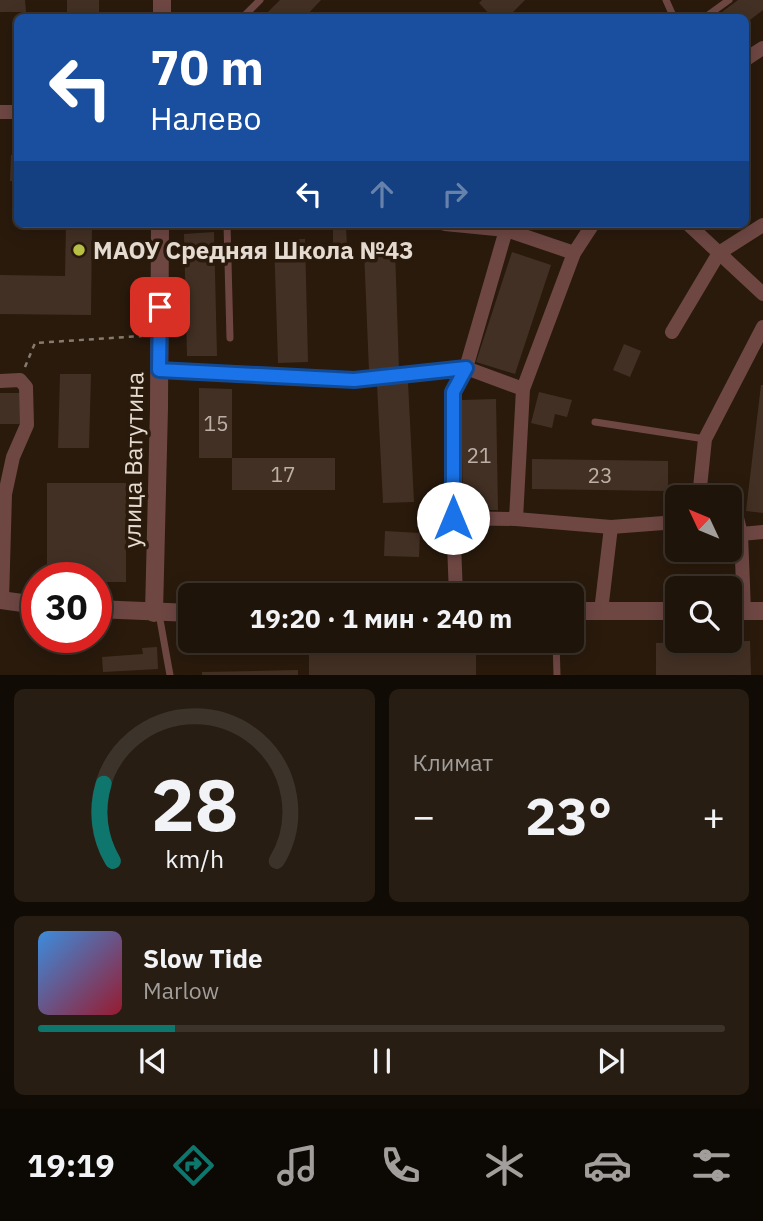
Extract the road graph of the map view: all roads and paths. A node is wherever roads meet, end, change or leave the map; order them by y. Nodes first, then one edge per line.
1 (260, 0) edge
2 (729, 0) edge
3 (246, 14) edge
4 (710, 14) edge
5 (763, 225) edge
6 (160, 228) edge
7 (227, 228) edge
8 (508, 228) edge
9 (511, 228) edge
10 (590, 228) edge
11 (692, 228) edge
12 (574, 253) junction
13 (719, 253) junction
14 (763, 294) edge
15 (763, 327) edge
16 (672, 332) dead end
17 (160, 335) junction
18 (230, 338) dead end
19 (466, 368) junction
20 (159, 370) junction
21 (20, 380) junction
22 (0, 381) edge
23 (523, 389) junction
24 (595, 422) dead end
25 (705, 439) junction
26 (700, 485) edge
27 (453, 518) junction
28 (516, 519) junction
29 (665, 523) edge
30 (611, 527) junction
31 (763, 532) edge
32 (742, 534) edge
33 (456, 583) edge
34 (1, 601) edge
35 (21, 603) edge
36 (112, 610) edge
37 (584, 611) edge
38 (601, 611) junction
39 (665, 611) edge
40 (742, 611) edge
41 (763, 611) edge
42 (156, 613) junction
43 (178, 613) edge
44 (556, 653) edge
45 (170, 675) edge
46 (557, 675) edge

1 - 3 lane
2 - 4 lane
5 - 13 street
6 - 17 street, улица Ватутина
7 - 18 lane
8 - 19 street
9 - 12 street
10 - 12 street
11 - 13 street
12 - 23 street
13 - 14 street
13 - 16 street
15 - 25 street
17 - 20 street, улица Ватутина
17 - 21 path
19 - 20 street
19 - 23 street
19 - 27 street
20 - 42 street, улица Ватутина
21 - 22 street
21 - 34 street
23 - 28 street
24 - 25 lane
25 - 26 street
27 - 28 street
27 - 33 street
28 - 30 street
29 - 30 street
30 - 38 street
31 - 32 street
34 - 35 street
36 - 42 street
37 - 38 street
38 - 39 street
40 - 41 street
42 - 43 street
42 - 45 lane
44 - 46 lane

